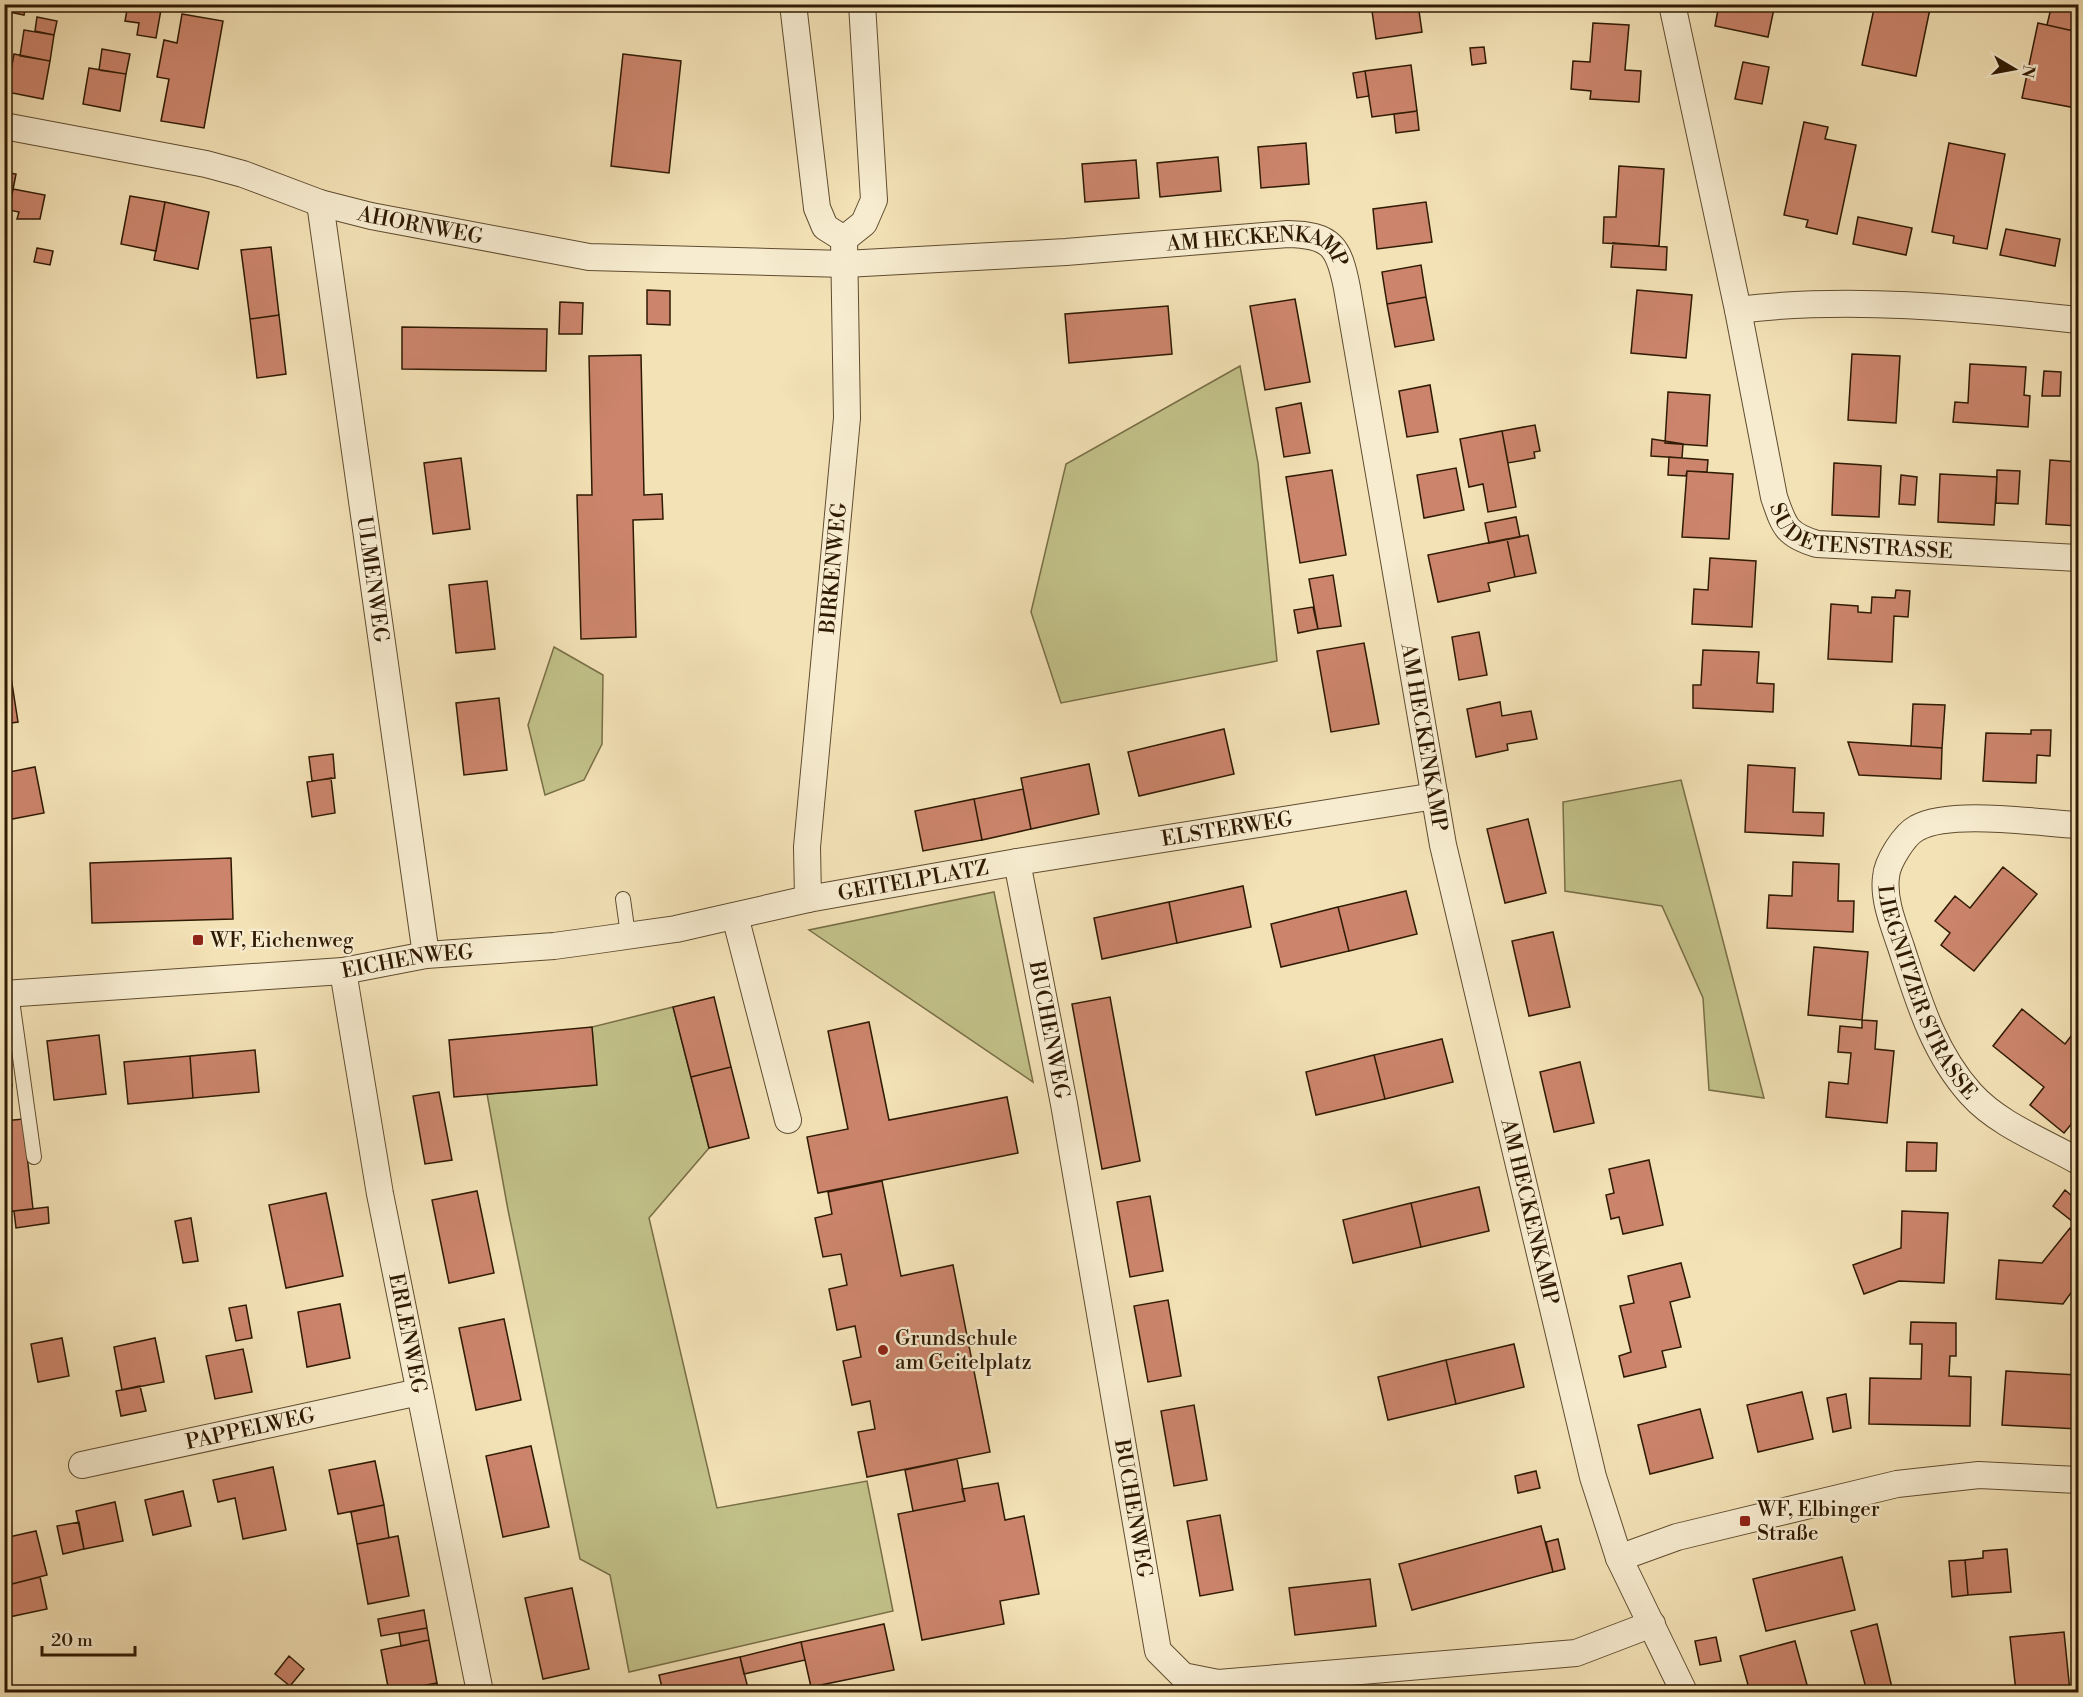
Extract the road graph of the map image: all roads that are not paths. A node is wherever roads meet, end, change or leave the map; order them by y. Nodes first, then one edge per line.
1 (794, 4) edge
2 (862, 4) edge
3 (1672, 4) edge
4 (4, 126) edge
5 (320, 203) junction
6 (845, 251) junction
7 (1738, 310) junction
8 (2079, 320) edge
9 (2079, 558) edge
10 (1435, 796) junction
11 (2079, 825) edge
12 (1017, 862) junction
13 (623, 899) dead end
14 (808, 899) junction
15 (735, 915) junction
16 (628, 936) junction
17 (426, 955) junction
18 (343, 971) junction
19 (8, 994) edge
20 (788, 1120) dead end
21 (34, 1157) dead end
22 (2079, 1161) edge
23 (419, 1392) junction
24 (82, 1465) dead end
25 (2079, 1480) edge
26 (1619, 1558) junction
27 (1652, 1624) junction
28 (480, 1692) edge
29 (1684, 1692) edge

1 - 6 street
2 - 6 street
3 - 7 street, SUDETENSTRASSE
4 - 5 street, AHORNWEG
5 - 6 street, AHORNWEG
5 - 17 street, ULMENWEG
6 - 10 street, AM HECKENKAMP
6 - 14 street, BIRKENWEG
7 - 8 street
7 - 9 street, SUDETENSTRASSE
10 - 12 street, ELSTERWEG
10 - 26 street, AM HECKENKAMP
11 - 22 street, LIEGNITZER STRASSE
12 - 14 street, GEITELPLATZ
12 - 27 street, BUCHENWEG
13 - 16 lane
14 - 15 street, EICHENWEG
15 - 16 street, EICHENWEG
15 - 20 street
16 - 17 street, EICHENWEG
17 - 18 street, EICHENWEG
18 - 19 street, EICHENWEG
18 - 23 street, ERLENWEG
19 - 21 lane
23 - 24 street, PAPPELWEG
23 - 28 street, ERLENWEG
25 - 26 street
26 - 27 street, AM HECKENKAMP
27 - 29 street, AM HECKENKAMP

